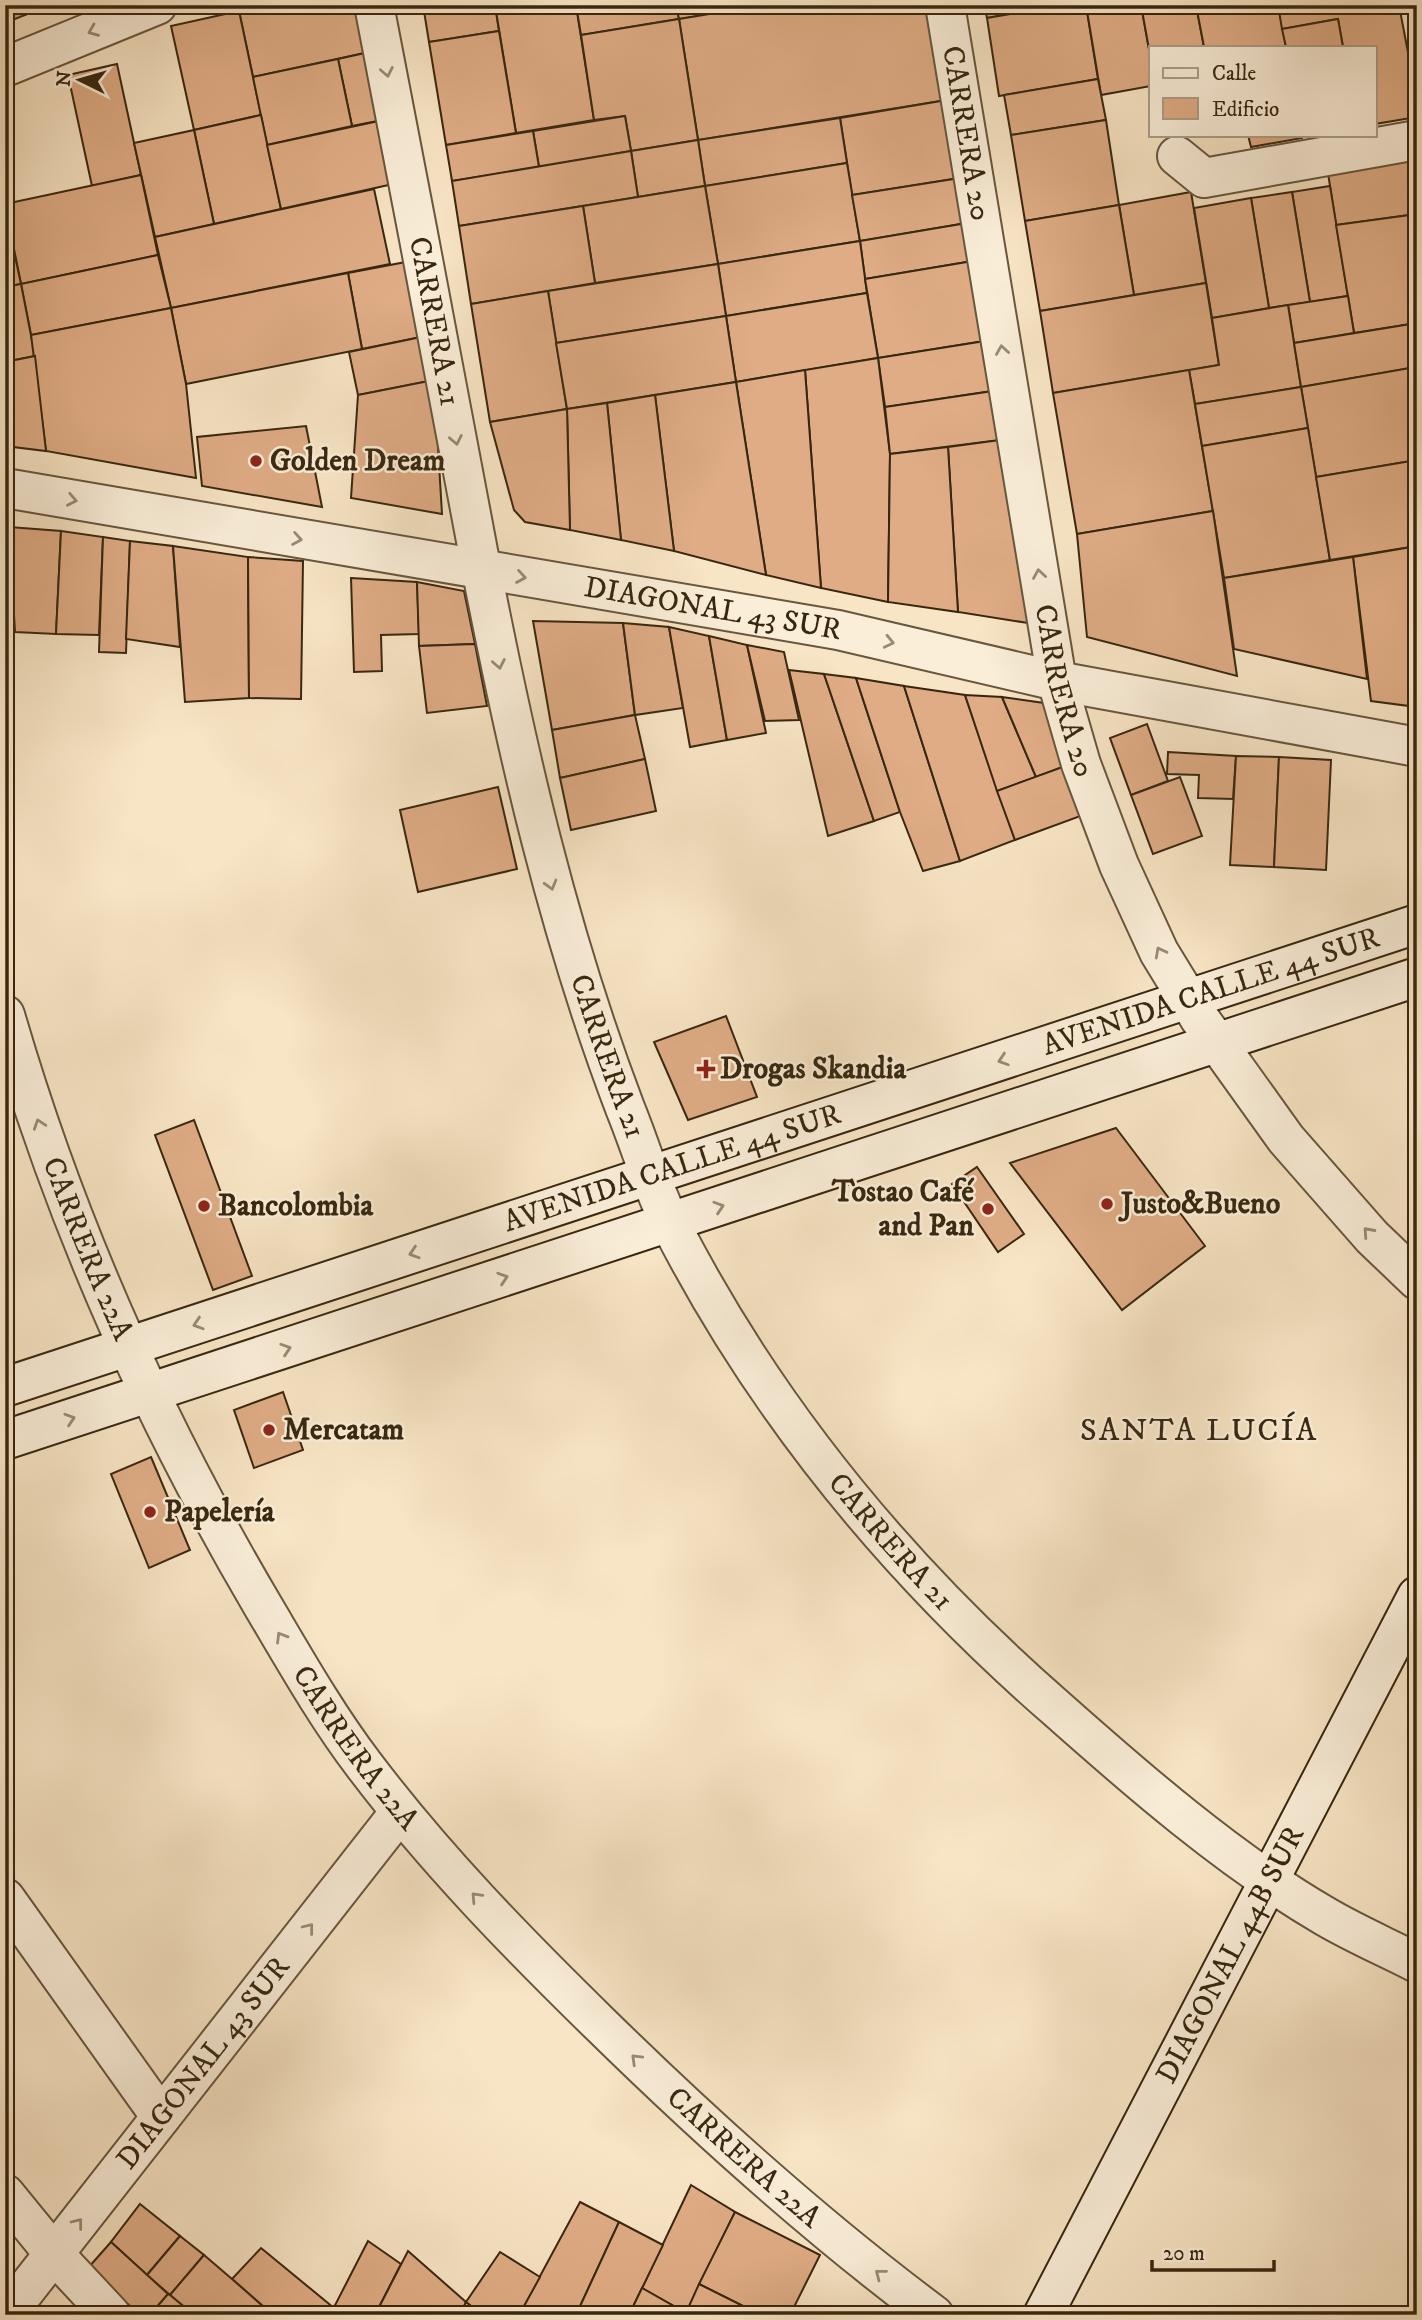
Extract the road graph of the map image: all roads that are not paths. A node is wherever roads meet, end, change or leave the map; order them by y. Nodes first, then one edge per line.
1 (156, 5) edge
2 (374, 5) edge
3 (944, 5) edge
4 (5, 67) edge
5 (1417, 140) edge
6 (1177, 156) dead end
7 (5, 488) edge
8 (482, 570) junction
9 (1057, 681) junction
10 (1417, 747) edge
11 (1417, 924) edge
12 (1417, 977) edge
13 (1188, 999) junction
14 (5, 1015) edge
15 (1217, 1043) junction
16 (651, 1175) junction
17 (670, 1223) junction
18 (1417, 1280) edge
19 (130, 1346) junction
20 (5, 1387) edge
21 (151, 1392) junction
22 (5, 1440) edge
23 (1417, 1596) edge
24 (400, 1812) junction
25 (1269, 1880) junction
26 (5, 1898) edge
27 (1417, 1963) edge
28 (161, 2116) junction
29 (5, 2194) edge
30 (54, 2254) junction
31 (6, 2315) edge
32 (111, 2315) edge
33 (934, 2315) edge
34 (1044, 2315) edge

1 -> 4 street
2 -> 8 street, CARRERA 21
9 -> 3 street, CARRERA 20
5 - 6 street
7 -> 8 street, DIAGONAL 43 SUR
8 -> 9 street, DIAGONAL 43 SUR
8 -> 16 street, CARRERA 21
9 - 10 street, DIAGONAL 43 SUR
13 -> 9 street, CARRERA 20
11 - 13 street, AVENIDA CALLE 44 SUR
12 - 15 street, AVENIDA CALLE 44 SUR
13 - 15 street, CARRERA 20
13 -> 16 street, AVENIDA CALLE 44 SUR
19 -> 14 street, CARRERA 22A
17 -> 15 street, AVENIDA CALLE 44 SUR
18 -> 15 street, CARRERA 20
16 - 17 street, CARRERA 21
16 -> 19 street, AVENIDA CALLE 44 SUR
21 -> 17 street, AVENIDA CALLE 44 SUR
17 - 25 street, CARRERA 21
19 - 20 street, AVENIDA CALLE 44 SUR
19 - 21 street, CARRERA 22A
22 -> 21 street, AVENIDA CALLE 44 SUR
24 -> 21 street, CARRERA 22A
23 - 25 street, DIAGONAL 44B SUR
28 -> 24 street, DIAGONAL 43 SUR
33 -> 24 street, CARRERA 22A
25 - 27 street, CARRERA 21
25 - 34 street, DIAGONAL 44B SUR
26 - 28 street
30 -> 28 street, DIAGONAL 43 SUR
29 - 30 street
30 - 31 street, DIAGONAL 43 SUR
30 - 32 street

